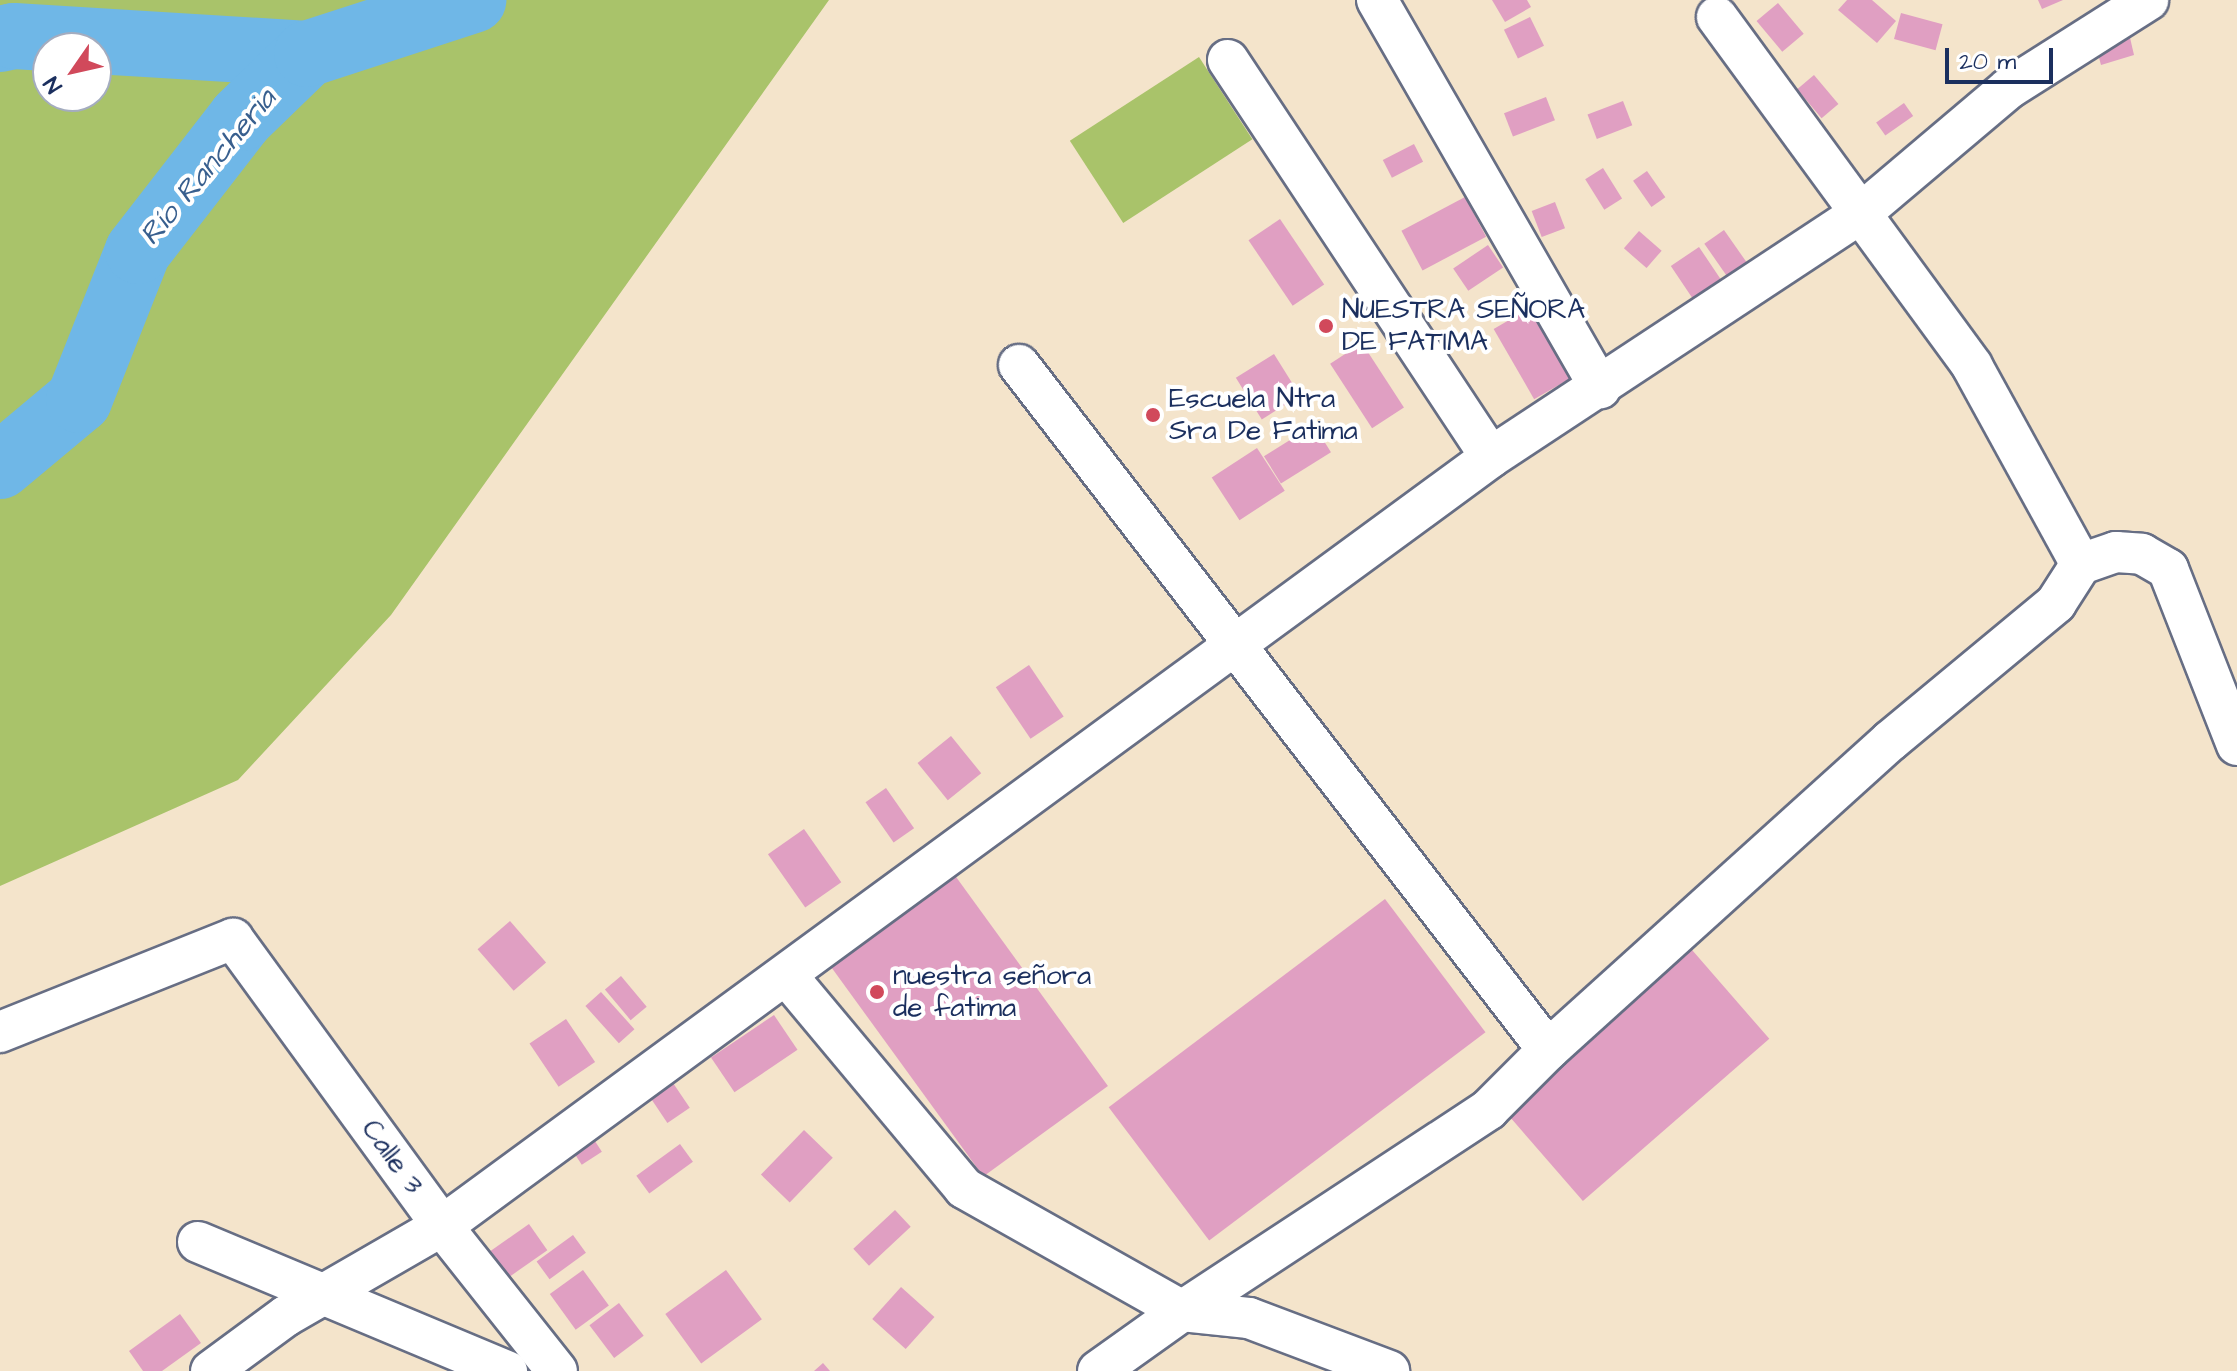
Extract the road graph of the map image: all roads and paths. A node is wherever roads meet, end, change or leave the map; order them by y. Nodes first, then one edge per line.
1 (1377, 0) edge
2 (2148, 0) edge
3 (1717, 17) dead end
4 (1228, 60) dead end
5 (1860, 214) junction
6 (1019, 365) dead end
7 (1600, 388) junction
8 (1491, 457) junction
9 (2081, 564) junction
10 (1234, 648) junction
11 (2237, 745) edge
12 (787, 976) junction
13 (0, 1032) edge
14 (1548, 1050) junction
15 (442, 1226) junction
16 (198, 1242) dead end
17 (322, 1296) junction
18 (1182, 1311) junction
19 (211, 1371) edge
20 (507, 1371) edge
21 (557, 1371) edge
22 (1098, 1371) edge
23 (1389, 1371) edge

1 - 7 street
2 - 5 street
3 - 5 street
4 - 8 street
5 - 7 street
5 - 9 street
6 - 10 street
7 - 8 street
8 - 10 street
9 - 11 street
9 - 14 street
10 - 12 street
10 - 14 street
12 - 15 street
12 - 18 street
13 - 15 street, Calle 3
14 - 18 street
15 - 17 street
15 - 21 street, Calle 3
16 - 17 street
17 - 19 street
17 - 20 street
18 - 22 street
18 - 23 street

